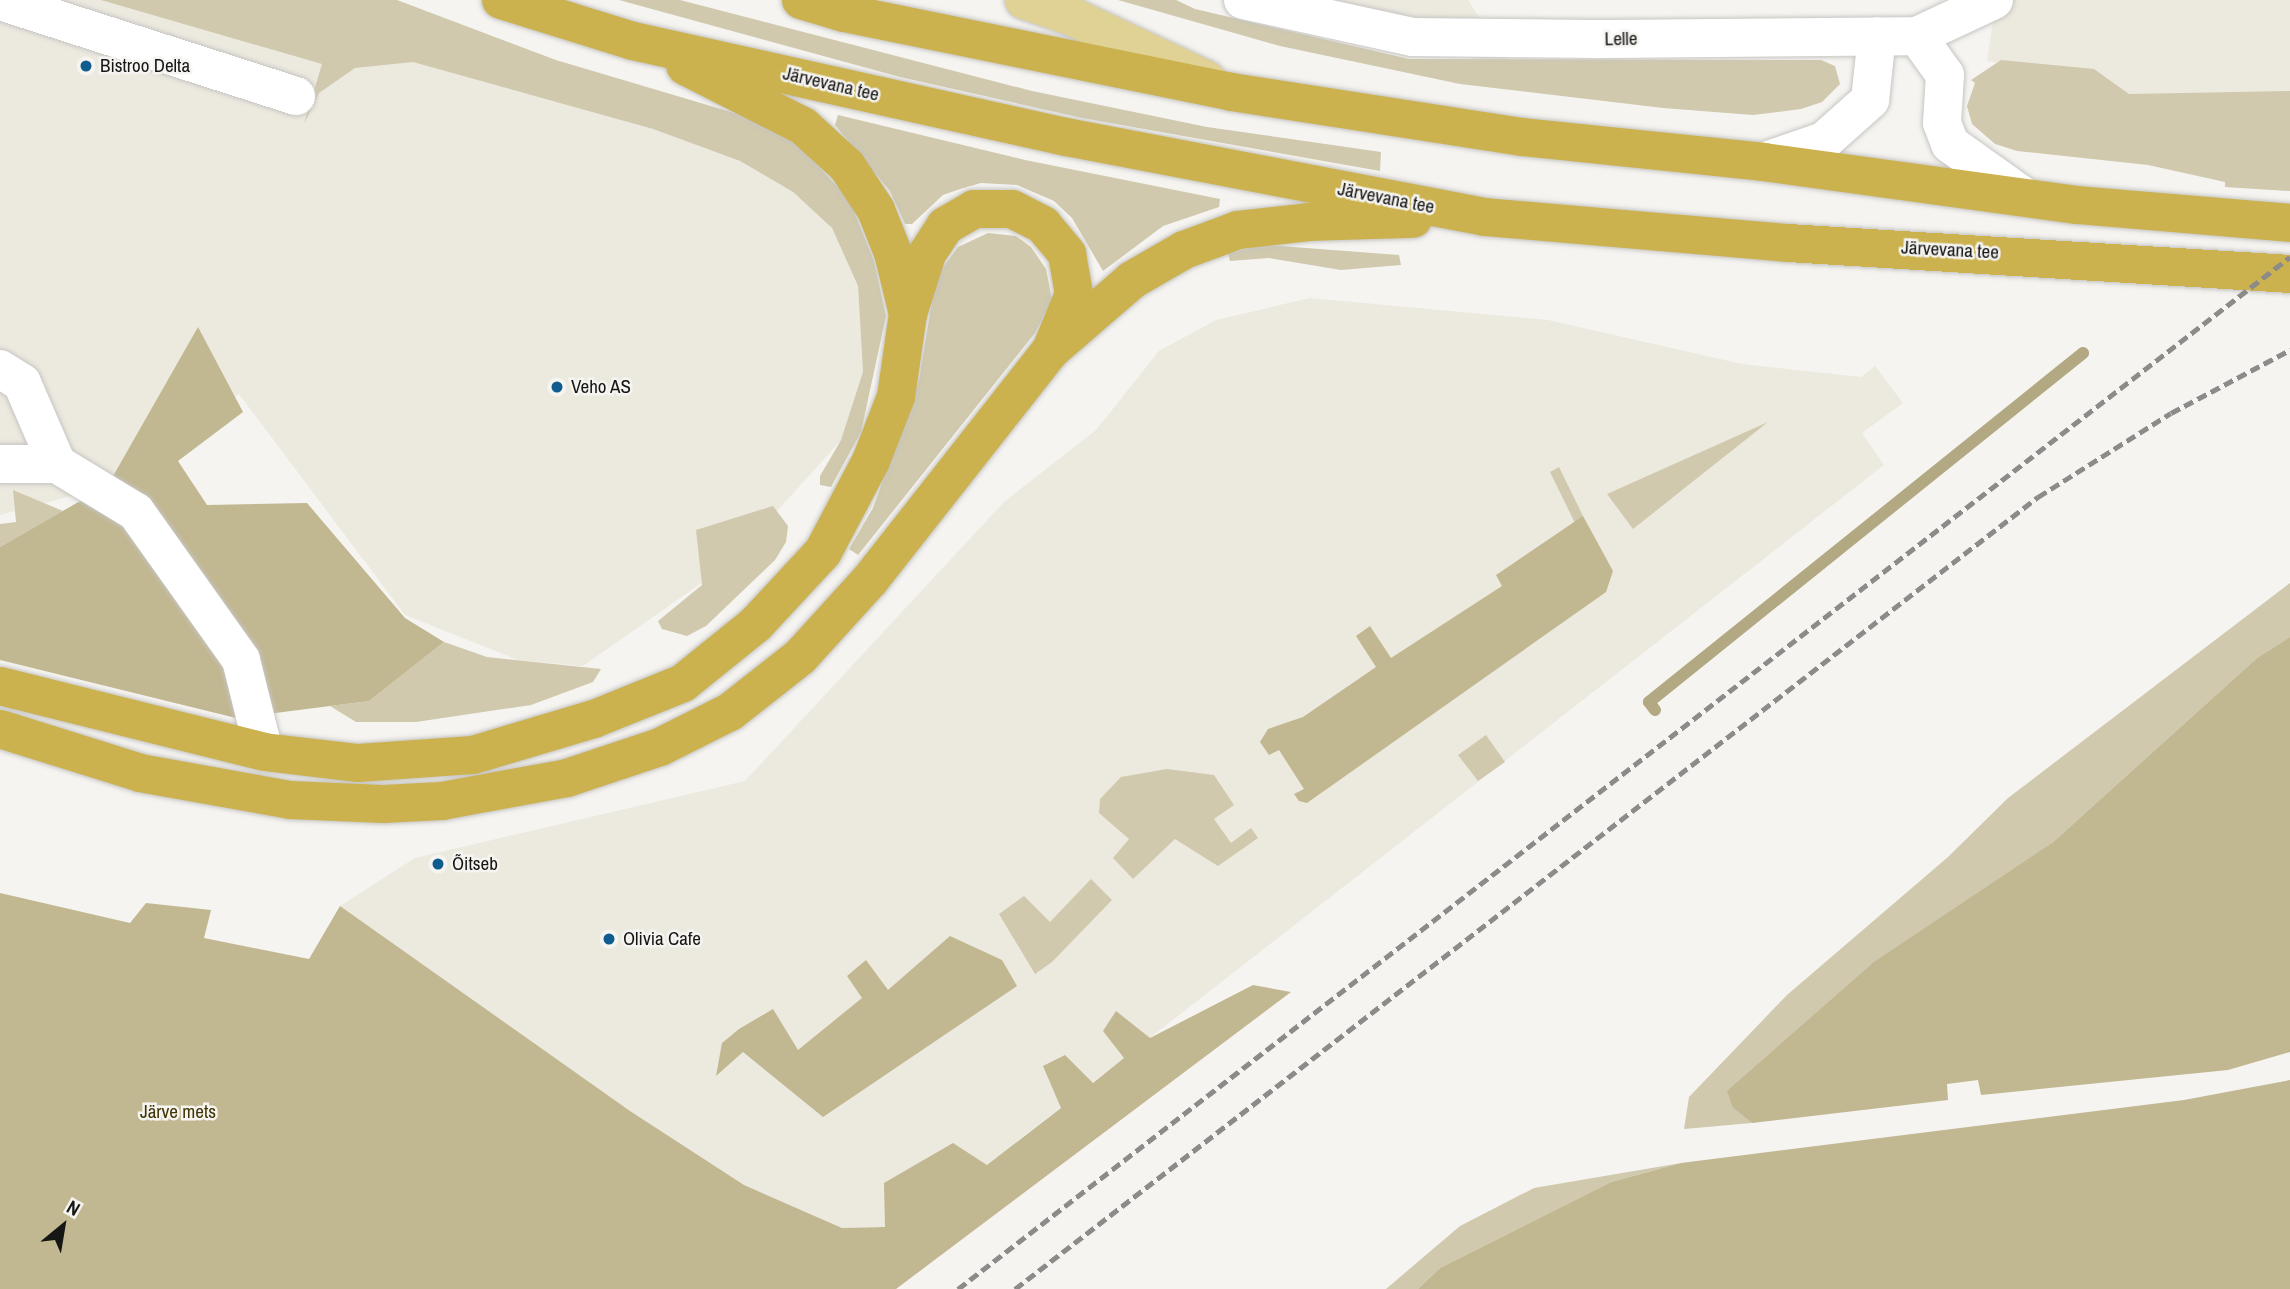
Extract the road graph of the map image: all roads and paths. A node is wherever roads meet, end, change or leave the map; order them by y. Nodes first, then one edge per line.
1 (501, 0) edge
2 (801, 0) edge
3 (1024, 0) edge
4 (1243, 0) edge
5 (1994, 0) edge
6 (0, 1) edge
7 (1877, 36) junction
8 (1917, 36) junction
9 (633, 41) junction
10 (1231, 92) junction
11 (296, 96) dead end
12 (1763, 162) junction
13 (2026, 198) junction
14 (1485, 217) junction
15 (2290, 223) edge
16 (2290, 274) edge
17 (908, 314) junction
18 (1051, 350) junction
19 (0, 369) edge
20 (0, 464) edge
21 (57, 464) junction
22 (0, 686) edge
23 (0, 729) edge
24 (264, 751) junction

1 - 9 highway, Järvevana tee
2 - 10 highway
3 - 10 main road
4 - 7 lane, Lelle
5 - 8 lane, Lelle
6 - 11 lane
7 - 8 lane, Lelle
7 - 12 lane
8 - 13 lane
9 - 14 highway, Järvevana tee
9 - 17 highway
10 - 12 highway
12 - 13 highway
13 - 15 highway
14 - 16 highway, Järvevana tee
14 - 18 highway
17 - 18 highway
17 - 24 highway
18 - 23 highway
19 - 21 lane
20 - 21 lane
21 - 24 lane
22 - 24 highway

